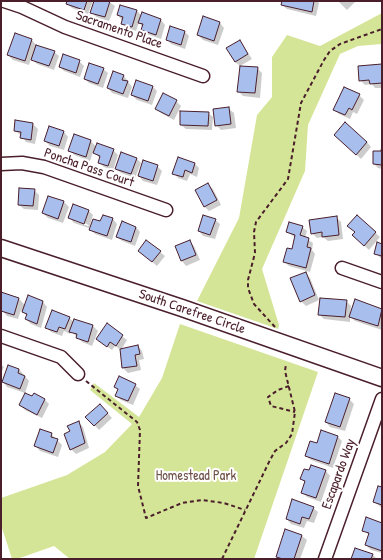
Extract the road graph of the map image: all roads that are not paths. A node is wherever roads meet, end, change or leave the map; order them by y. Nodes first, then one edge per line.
1 (4, 1) edge
2 (204, 76) dead end
3 (1, 164) edge
4 (166, 210) dead end
5 (1, 248) edge
6 (342, 268) dead end
7 (382, 282) edge
8 (1, 336) edge
9 (78, 374) road end
10 (382, 378) edge
11 (382, 399) edge
12 (325, 559) edge

1 - 2 street, Sacramento Place
3 - 4 street, Poncha Pass Court
5 - 10 main road, South Carefree Circle
6 - 7 street
8 - 9 street
11 - 12 street, Escapardo Way

